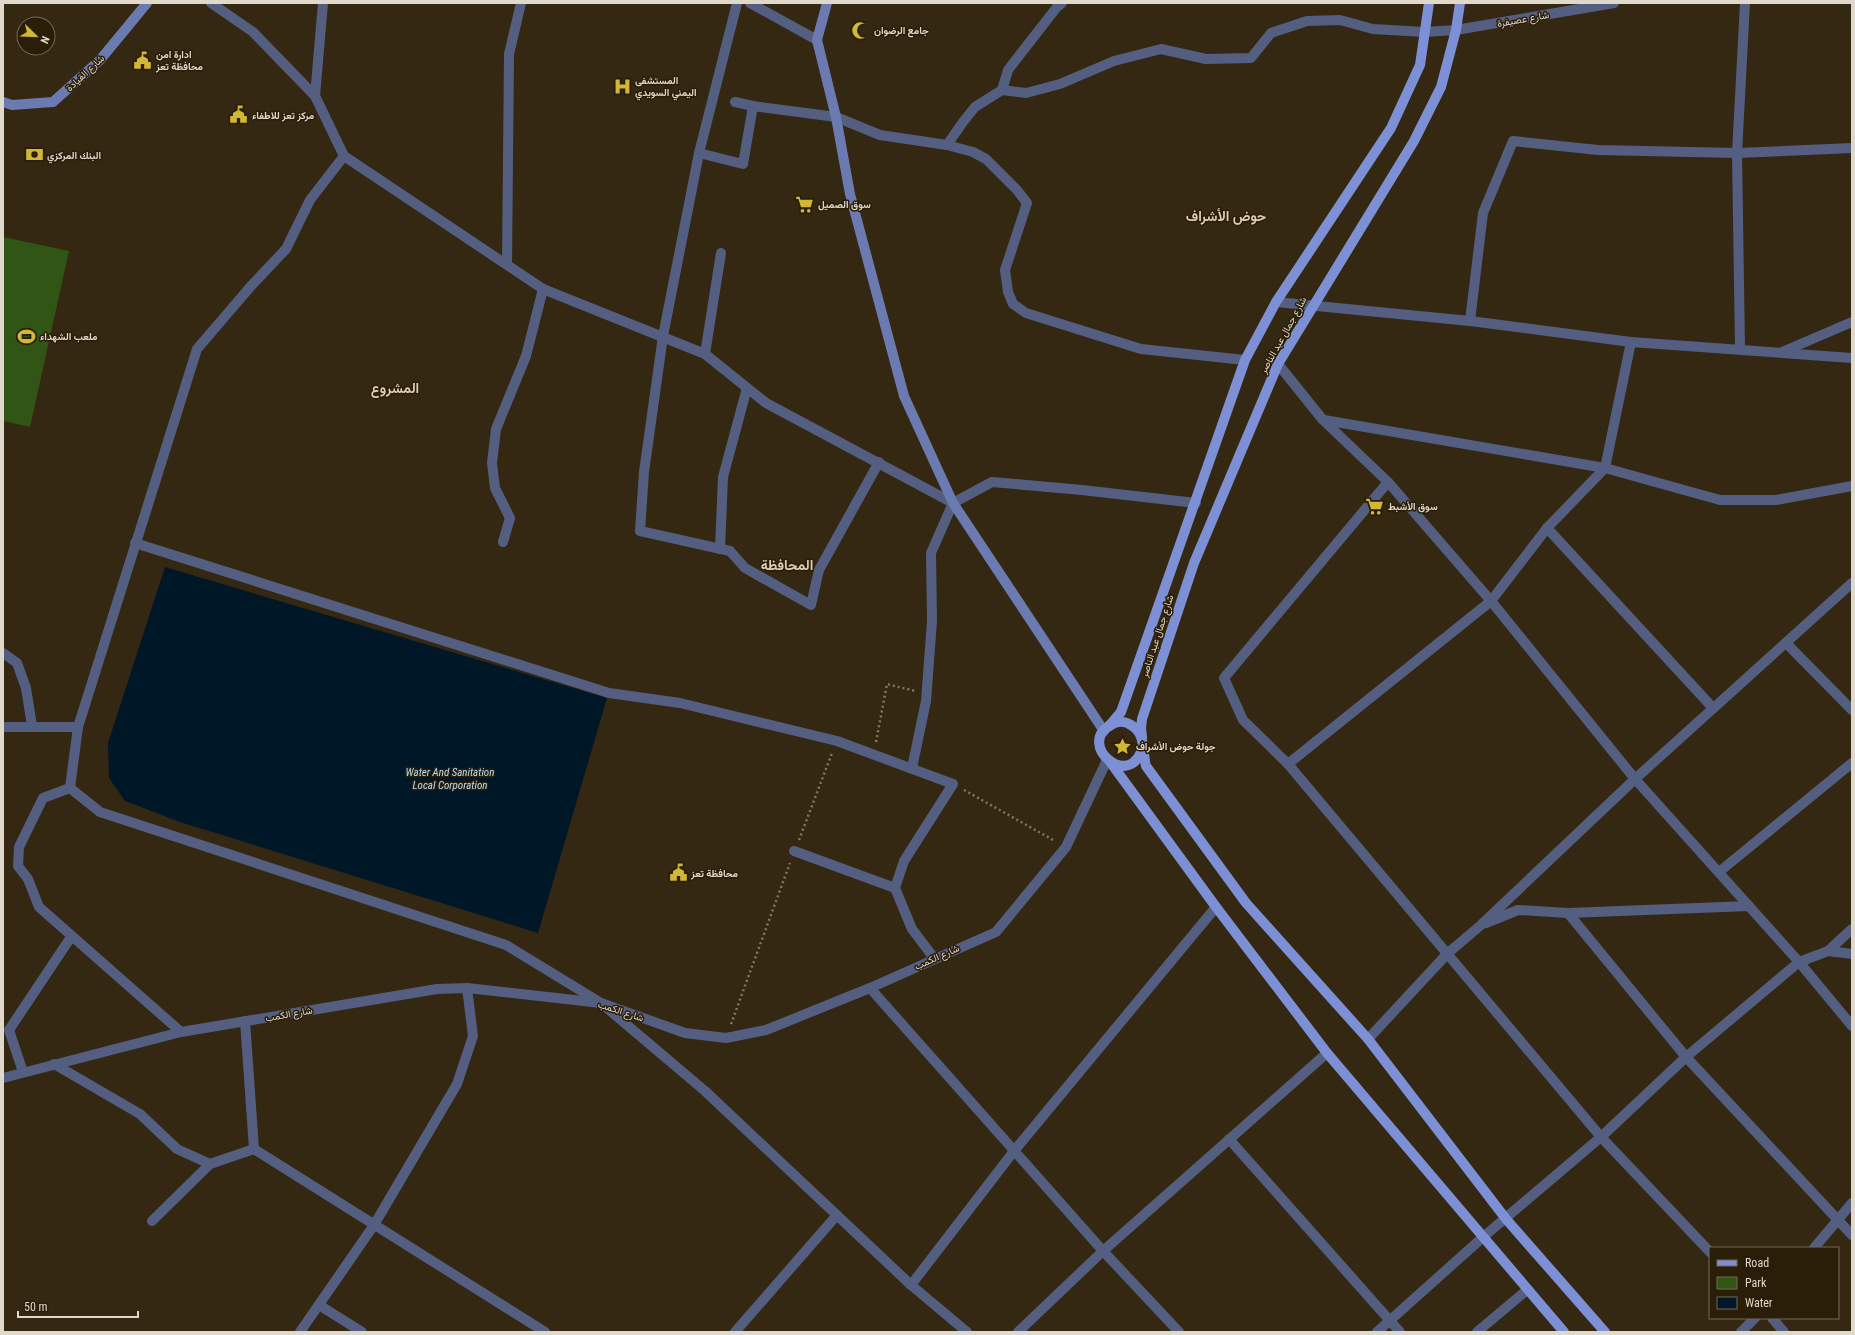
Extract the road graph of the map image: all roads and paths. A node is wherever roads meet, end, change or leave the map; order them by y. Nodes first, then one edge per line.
1 (147, 3) edge
2 (211, 3) edge
3 (323, 3) edge
4 (522, 3) edge
5 (737, 3) edge
6 (750, 3) edge
7 (827, 3) edge
8 (1062, 3) edge
9 (1429, 3) edge
10 (1460, 3) edge
11 (1614, 3) edge
12 (1745, 3) edge
13 (1456, 30) junction
14 (1424, 32) junction
15 (817, 40) junction
16 (1002, 90) junction
17 (315, 96) junction
18 (3, 102) edge
19 (735, 102) dead end
20 (753, 106) junction
21 (836, 117) junction
22 (947, 145) junction
23 (1852, 148) edge
24 (699, 153) junction
25 (1737, 153) junction
26 (344, 156) junction
27 (721, 253) dead end
28 (507, 264) junction
29 (543, 288) junction
30 (1276, 302) junction
31 (1312, 306) junction
32 (1470, 321) junction
33 (1852, 322) edge
34 (663, 336) junction
35 (1631, 342) junction
36 (1740, 348) junction
37 (1779, 353) junction
38 (705, 354) junction
39 (1852, 358) edge
40 (1244, 360) junction
41 (1278, 364) junction
42 (747, 388) junction
43 (1323, 420) junction
44 (878, 462) junction
45 (1604, 468) junction
46 (1388, 482) junction
47 (1852, 486) edge
48 (953, 502) junction
49 (1196, 503) junction
50 (1546, 528) junction
51 (502, 542) dead end
52 (135, 543) junction
53 (720, 549) junction
54 (1852, 583) edge
55 (1492, 601) junction
56 (1786, 643) junction
57 (3, 653) edge
58 (927, 694) junction
59 (1713, 708) junction
60 (1852, 710) edge
61 (32, 726) junction
62 (3, 727) edge
63 (78, 727) junction
64 (1106, 728) junction
65 (837, 741) junction
66 (1143, 742) junction
67 (873, 755) junction
68 (1109, 762) junction
69 (1852, 763) edge
70 (1288, 764) junction
71 (912, 768) junction
72 (1635, 779) junction
73 (953, 784) junction
74 (70, 788) junction
75 (1066, 847) junction
76 (794, 851) junction
77 (1719, 872) junction
78 (895, 888) junction
79 (1749, 906) junction
80 (1216, 907) junction
81 (1568, 913) junction
82 (1481, 925) junction
83 (1852, 929) edge
84 (71, 937) junction
85 (1828, 951) junction
86 (1448, 953) junction
87 (1852, 954) edge
88 (934, 958) junction
89 (1799, 962) junction
90 (467, 988) junction
91 (870, 988) junction
92 (600, 1003) junction
93 (245, 1022) junction
94 (1852, 1026) edge
95 (181, 1032) junction
96 (726, 1038) junction
97 (1368, 1039) junction
98 (1327, 1053) junction
99 (1686, 1057) junction
100 (54, 1064) junction
101 (23, 1072) junction
102 (3, 1078) edge
103 (1601, 1137) junction
104 (1229, 1139) junction
105 (254, 1149) junction
106 (1014, 1151) junction
107 (210, 1164) junction
108 (1852, 1203) edge
109 (837, 1215) junction
110 (1506, 1219) junction
111 (1837, 1219) junction
112 (152, 1221) dead end
113 (374, 1225) junction
114 (1852, 1235) edge
115 (1482, 1238) junction
116 (1815, 1247) edge
117 (1103, 1251) junction
118 (1709, 1251) edge
119 (911, 1285) junction
120 (1527, 1290) junction
121 (319, 1305) junction
122 (1754, 1319) edge
123 (1773, 1319) edge
124 (1391, 1321) junction
125 (739, 1330) edge
126 (300, 1332) edge
127 (362, 1332) edge
128 (545, 1332) edge
129 (967, 1332) edge
130 (1018, 1332) edge
131 (1179, 1332) edge
132 (1377, 1332) edge
133 (1400, 1332) edge
134 (1477, 1332) edge
135 (1564, 1332) edge
136 (1605, 1332) edge
137 (1741, 1332) edge
138 (1784, 1332) edge

1 - 18 main road, شارع القيادة
2 - 17 street
3 - 17 street
4 - 28 street
5 - 24 street
6 - 15 street
7 - 15 main road
8 - 16 street
9 - 14 main road, شارع جمال عبد الناصر
10 - 13 main road, شارع جمال عبد الناصر
11 - 13 street, شارع عصيفرة
12 - 25 street
13 - 14 street, شارع عصيفرة
13 - 31 main road, شارع جمال عبد الناصر
14 - 16 street, شارع عصيفرة
14 - 30 main road, شارع جمال عبد الناصر
15 - 21 main road
16 - 22 street
17 - 26 street
19 - 20 street
20 - 21 street
20 - 24 street
21 - 22 street
21 - 48 main road
22 - 40 street
23 - 25 street
24 - 34 street
25 - 32 street
25 - 36 street
26 - 28 street
26 - 52 street
27 - 38 street
28 - 29 street
29 - 34 street
29 - 51 street
30 - 31 street
30 - 40 main road, شارع جمال عبد الناصر
31 - 32 street
31 - 41 main road, شارع جمال عبد الناصر
32 - 35 street
33 - 37 street
34 - 38 street
34 - 53 street
35 - 36 street
35 - 45 street
36 - 37 street
37 - 39 street
38 - 42 street
40 - 49 main road, شارع جمال عبد الناصر
41 - 43 street
41 - 66 main road, شارع جمال عبد الناصر
42 - 44 street
42 - 53 street
43 - 45 street
43 - 46 street
44 - 48 street
44 - 53 street
45 - 47 street
45 - 50 street
46 - 55 street
46 - 70 street
48 - 49 street
48 - 58 street
48 - 64 main road
49 - 64 main road, شارع جمال عبد الناصر
50 - 55 street
50 - 59 street
52 - 63 street
52 - 65 street
54 - 56 street
55 - 70 street
55 - 72 street
56 - 59 street
56 - 60 street
57 - 61 street
58 - 67 path
58 - 71 street
59 - 72 street
61 - 62 street
61 - 63 street
63 - 74 street
64 - 66 main road
64 - 68 main road
65 - 67 street
65 - 76 path
66 - 68 main road
66 - 97 main road, شارع جمال عبد الناصر
67 - 71 street
68 - 75 street, شارع الكمب
68 - 80 main road
69 - 77 street
70 - 86 street
71 - 73 street
72 - 77 street
72 - 82 street
73 - 75 path
73 - 78 street
74 - 84 street
74 - 92 street
75 - 88 street, شارع الكمب
76 - 78 street
76 - 96 path
77 - 79 street
78 - 88 street
79 - 81 street
79 - 89 street
80 - 98 main road
80 - 106 street
81 - 82 street
81 - 99 street
82 - 86 street
83 - 85 street
84 - 95 street
84 - 101 street
85 - 87 street
85 - 89 street
86 - 97 street
86 - 103 street
88 - 91 street, شارع الكمب
89 - 94 street
89 - 99 street
90 - 92 street, شارع الكمب
90 - 93 street, شارع الكمب
90 - 113 street
91 - 96 street, شارع الكمب
91 - 106 street
92 - 96 street, شارع الكمب
92 - 109 street
93 - 95 street, شارع الكمب
93 - 105 street
95 - 100 street, شارع الكمب
97 - 110 main road, شارع جمال عبد الناصر
98 - 104 street
98 - 115 main road
99 - 103 street
99 - 111 street
100 - 101 street, شارع الكمب
100 - 107 street
101 - 102 street, شارع الكمب
103 - 110 street
103 - 118 street
104 - 117 street
104 - 124 street
105 - 107 street
105 - 113 street
106 - 117 street
106 - 119 street
107 - 112 street
108 - 111 street
109 - 119 street
109 - 125 street
110 - 115 street
110 - 136 main road, شارع جمال عبد الناصر
111 - 114 street
111 - 116 street
113 - 121 street
113 - 128 street
115 - 120 main road
115 - 124 street
117 - 130 street
117 - 131 street
119 - 129 street
120 - 134 street
120 - 135 main road
121 - 126 street
121 - 127 street
122 - 137 street
123 - 138 street
124 - 132 street
124 - 133 street

